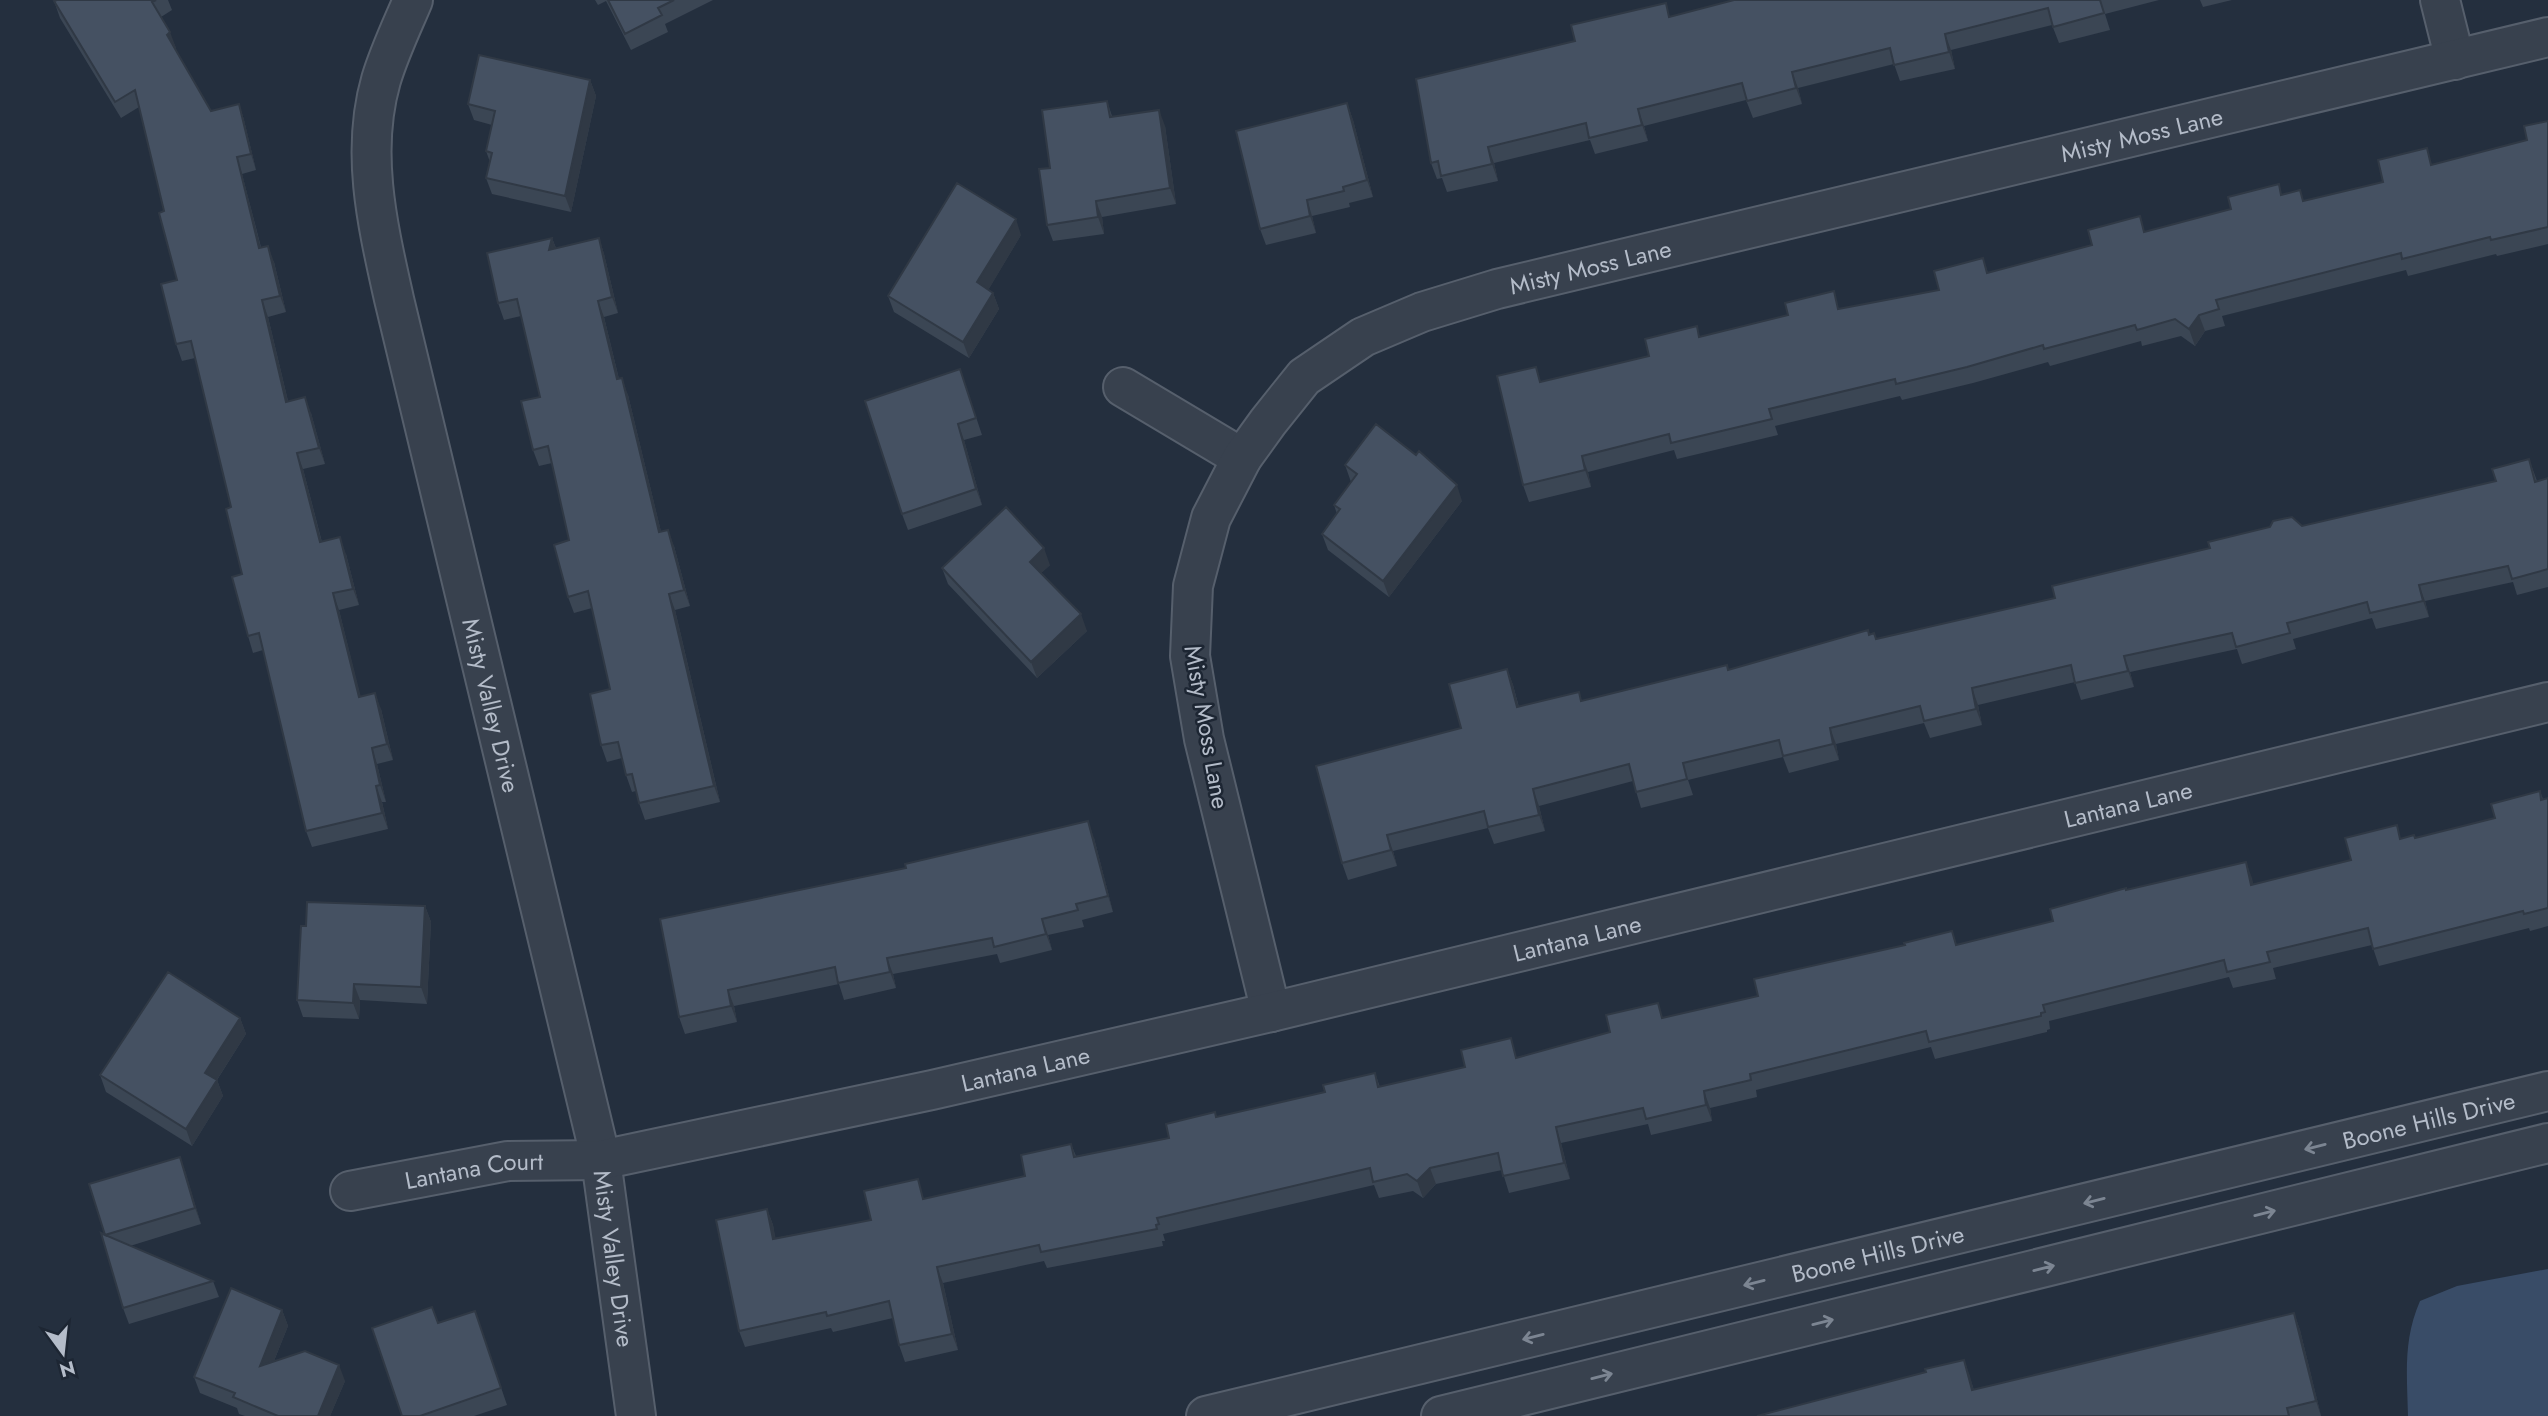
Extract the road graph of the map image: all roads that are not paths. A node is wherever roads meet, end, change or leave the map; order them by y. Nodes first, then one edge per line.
1 (413, 0) edge
2 (2441, 0) edge
3 (2548, 37) edge
4 (2455, 60) junction
5 (1123, 387) dead end
6 (1242, 458) junction
7 (2548, 702) edge
8 (1271, 1012) junction
9 (2548, 1091) edge
10 (2548, 1143) edge
11 (601, 1160) junction
12 (350, 1191) dead end
13 (636, 1416) edge
14 (1206, 1416) edge
15 (1441, 1416) edge

1 - 11 street, Misty Valley Drive
2 - 4 street
3 - 4 street, Misty Moss Lane
4 - 6 street, Misty Moss Lane
5 - 6 street
6 - 8 street, Misty Moss Lane
7 - 8 street, Lantana Lane
8 - 11 street, Lantana Lane
9 -> 14 street, Boone Hills Drive
15 -> 10 street, Boone Hills Drive
11 - 12 street, Lantana Court
11 - 13 street, Misty Valley Drive

